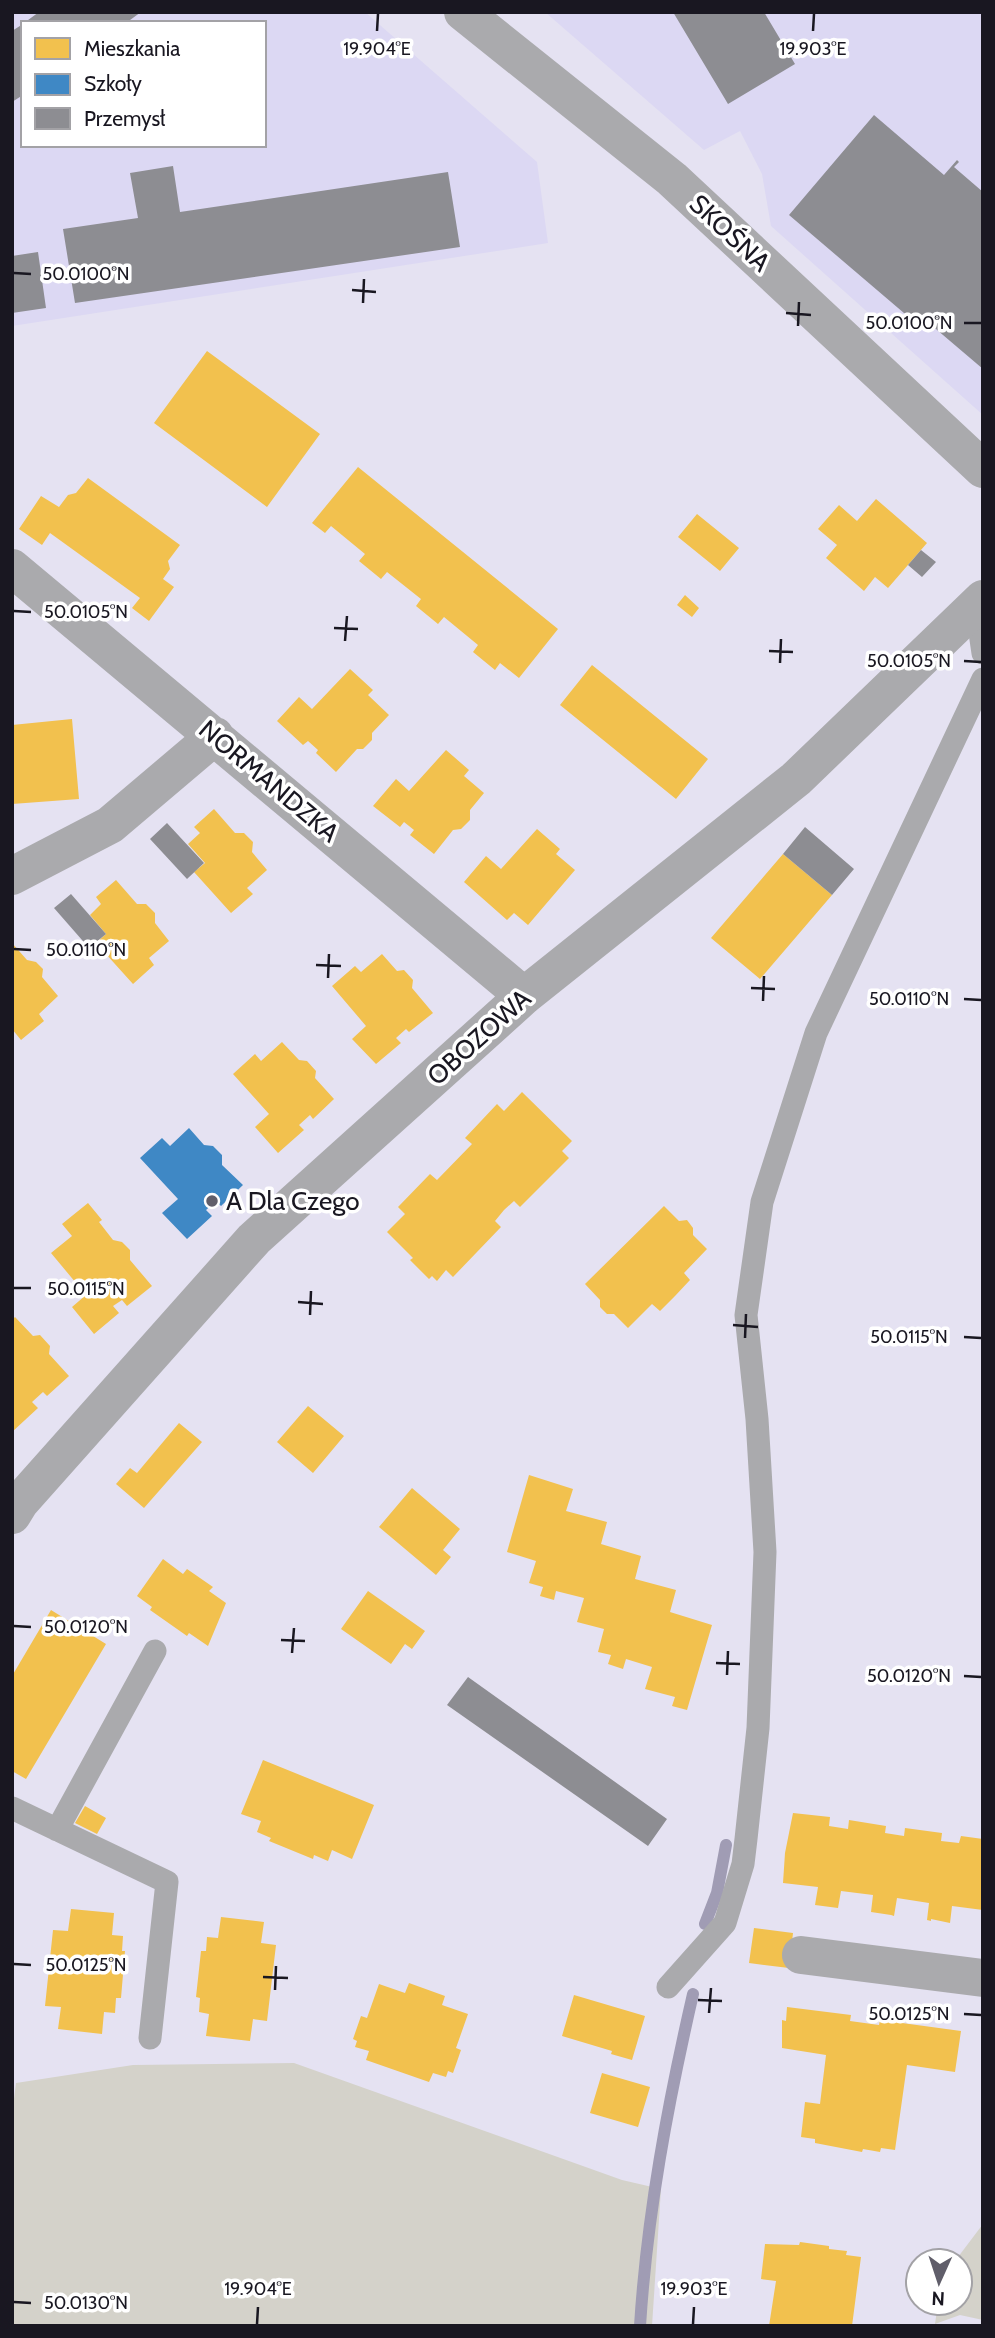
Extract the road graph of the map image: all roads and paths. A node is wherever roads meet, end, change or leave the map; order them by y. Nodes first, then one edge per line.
1 (463, 12) edge
2 (983, 469) edge
3 (12, 568) edge
4 (979, 602) edge
5 (983, 653) edge
6 (983, 679) edge
7 (215, 736) junction
8 (12, 876) edge
9 (524, 996) junction
10 (15, 1504) edge
11 (155, 1651) dead end
12 (12, 1808) edge
13 (57, 1830) junction
14 (802, 1955) dead end
15 (983, 1978) edge
16 (668, 1987) dead end
17 (150, 2038) dead end

1 - 2 street, SKOŚNA
3 - 7 street, NORMANDZKA
4 - 5 lane
4 - 9 street, OBOZOWA
6 - 16 lane
7 - 8 street
7 - 9 street, NORMANDZKA
9 - 10 street, OBOZOWA
11 - 13 lane
12 - 13 lane
13 - 17 lane
14 - 15 street

